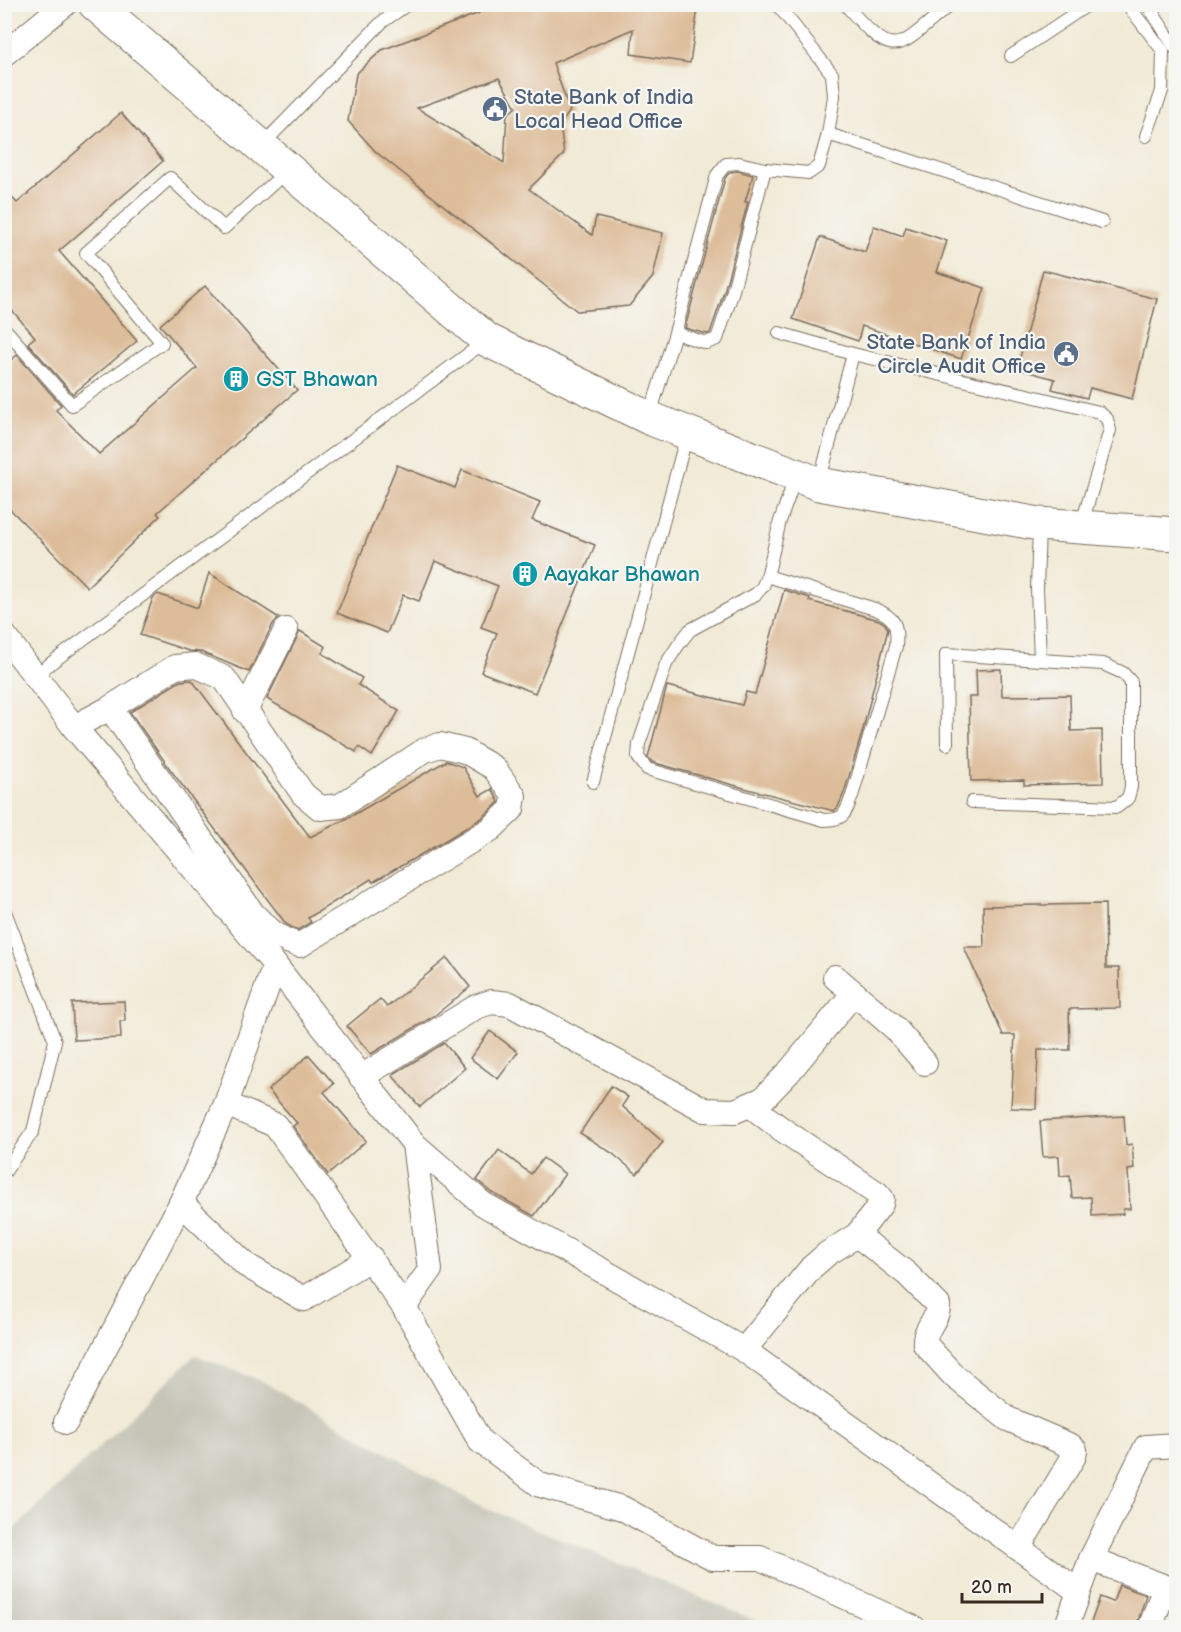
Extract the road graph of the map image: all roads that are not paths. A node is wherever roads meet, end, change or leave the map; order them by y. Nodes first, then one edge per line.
1 (65, 4) edge
2 (95, 4) edge
3 (408, 4) edge
4 (777, 4) edge
5 (845, 4) edge
6 (951, 4) edge
7 (1089, 4) edge
8 (1127, 4) edge
9 (1147, 4) edge
10 (1176, 49) edge
11 (4, 54) edge
12 (1011, 56) dead end
13 (828, 134) junction
14 (1146, 136) dead end
15 (261, 146) junction
16 (289, 169) junction
17 (765, 170) junction
18 (1102, 222) dead end
19 (4, 328) edge
20 (675, 333) junction
21 (778, 333) dead end
22 (488, 340) junction
23 (853, 354) junction
24 (649, 418) junction
25 (687, 432) junction
26 (808, 480) junction
27 (1039, 524) junction
28 (1081, 527) junction
29 (1176, 534) edge
30 (767, 576) junction
31 (286, 630) dead end
32 (8, 649) edge
33 (1040, 658) junction
34 (35, 675) junction
35 (110, 708) junction
36 (245, 711) junction
37 (74, 727) junction
38 (946, 744) dead end
39 (593, 782) dead end
40 (972, 802) dead end
41 (4, 909) edge
42 (275, 965) junction
43 (835, 977) dead end
44 (854, 993) junction
45 (925, 1063) dead end
46 (361, 1077) junction
47 (226, 1104) junction
48 (750, 1105) junction
49 (414, 1144) junction
50 (4, 1173) edge
51 (181, 1203) junction
52 (857, 1235) junction
53 (371, 1258) junction
54 (404, 1307) junction
55 (744, 1350) junction
56 (66, 1422) dead end
57 (1176, 1445) edge
58 (1018, 1548) junction
59 (1091, 1559) junction
60 (1171, 1589) edge
61 (1078, 1591) junction
62 (914, 1628) edge
63 (1066, 1628) edge
64 (1150, 1628) edge

1 - 11 street
2 - 15 street
3 - 15 lane
4 - 13 lane
5 - 6 lane
7 - 12 lane
8 - 14 lane
9 - 10 lane
13 - 17 lane
13 - 18 lane
15 - 16 street
16 - 19 lane
16 - 22 street
17 - 20 lane
17 - 20 lane
20 - 24 lane
21 - 23 lane
22 - 24 street
22 - 34 lane
23 - 26 lane
23 - 28 lane
24 - 25 street
25 - 26 street
25 - 39 lane
26 - 27 street
26 - 30 lane
27 - 28 street
27 - 33 lane
28 - 29 street
30 - 30 lane
31 - 36 street
32 - 34 street
33 - 38 lane
33 - 40 lane
34 - 37 street
35 - 36 street
35 - 36 street
35 - 37 street
37 - 42 street
41 - 50 lane
42 - 46 street
42 - 47 street
43 - 44 street
44 - 45 street
44 - 48 street
46 - 48 street
46 - 49 street
47 - 51 street
47 - 53 street
48 - 52 street
49 - 54 street
49 - 55 street
51 - 53 street
51 - 56 street
52 - 55 street
52 - 58 street
53 - 54 street
54 - 62 street
55 - 58 street
57 - 59 street
58 - 61 street
59 - 60 street
59 - 61 street
60 - 64 street
61 - 63 street

